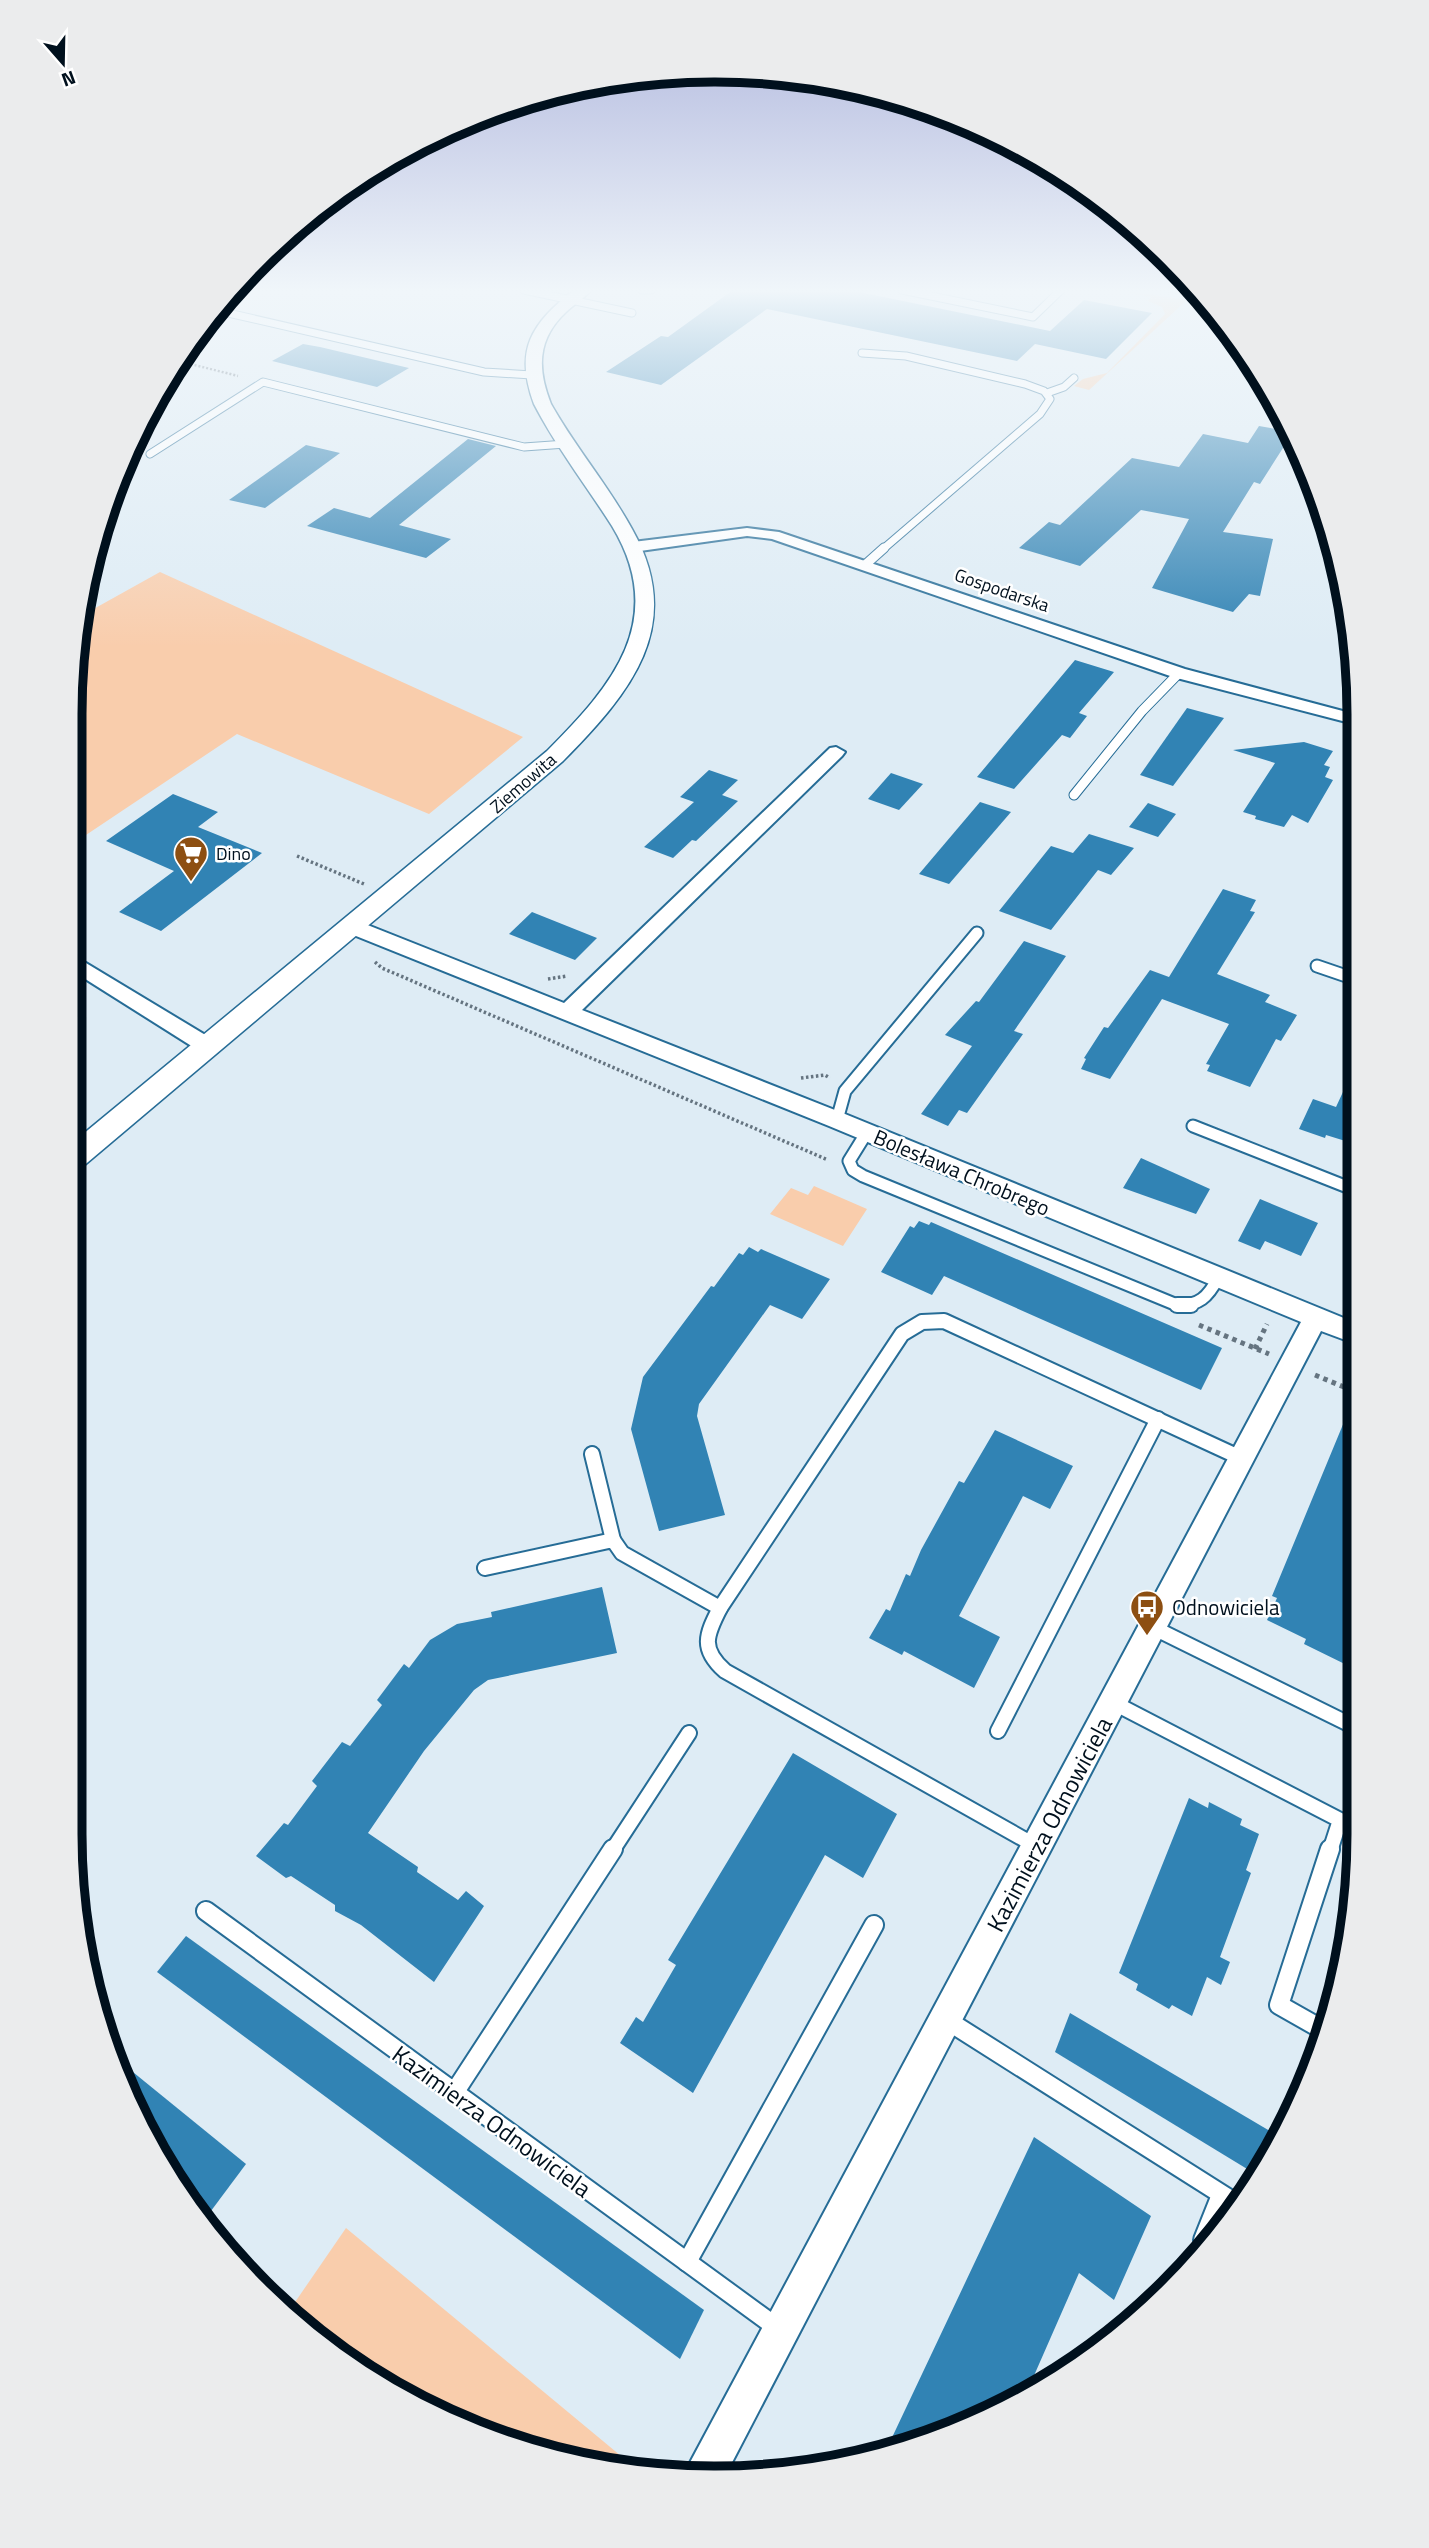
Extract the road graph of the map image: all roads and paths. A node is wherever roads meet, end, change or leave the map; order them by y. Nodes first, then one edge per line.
1 (221, 409) edge
2 (371, 409) edge
3 (544, 409) edge
4 (1045, 409) edge
5 (566, 444) junction
6 (150, 454) dead end
7 (633, 547) junction
8 (865, 565) junction
9 (1179, 673) junction
10 (1347, 717) edge
11 (836, 752) dead end
12 (1074, 795) dead end
13 (297, 856) dead end
14 (362, 890) dead end
15 (353, 927) junction
16 (977, 933) dead end
17 (386, 941) junction
18 (1317, 966) dead end
19 (82, 968) edge
20 (1347, 976) edge
21 (567, 1012) junction
22 (209, 1047) junction
23 (837, 1120) junction
24 (1193, 1126) dead end
25 (867, 1132) junction
26 (82, 1151) edge
27 (828, 1159) dead end
28 (1347, 1187) edge
29 (1218, 1278) junction
30 (1316, 1317) junction
31 (1347, 1330) edge
32 (1158, 1419) junction
33 (592, 1454) dead end
34 (1241, 1458) junction
35 (613, 1540) junction
36 (485, 1568) dead end
37 (720, 1608) junction
38 (1152, 1627) junction
39 (1114, 1703) junction
40 (1347, 1723) edge
41 (998, 1731) dead end
42 (689, 1733) dead end
43 (1038, 1847) junction
44 (206, 1911) dead end
45 (874, 1925) dead end
46 (943, 2018) junction
47 (1316, 2026) edge
48 (454, 2093) junction
49 (1228, 2199) edge
50 (1219, 2214) edge
51 (687, 2262) junction
52 (779, 2329) junction
53 (708, 2466) edge

1 - 6 lane
2 - 5 lane
3 - 5 street, Ziemowita
4 - 8 lane
5 - 7 street, Ziemowita
7 - 8 street, Gospodarska
7 - 15 street, Ziemowita
8 - 9 street, Gospodarska
9 - 10 street, Gospodarska
9 - 12 lane
11 - 21 street
13 - 14 path
15 - 17 street, Bolesława Chrobrego
15 - 22 street, Ziemowita
16 - 23 lane
17 - 21 street, Bolesława Chrobrego
17 - 27 path
18 - 20 lane
19 - 22 street
21 - 23 street, Bolesława Chrobrego
22 - 26 street, Ziemowita
23 - 25 street, Bolesława Chrobrego
24 - 28 lane
25 - 29 street, Bolesława Chrobrego
25 - 29 lane
29 - 30 street, Bolesława Chrobrego
30 - 31 street, Bolesława Chrobrego
30 - 34 street, Kazimierza Odnowiciela
32 - 34 lane
32 - 37 lane
32 - 41 lane
33 - 35 lane
34 - 38 street, Kazimierza Odnowiciela
35 - 36 lane
35 - 37 lane
37 - 43 lane
38 - 39 street, Kazimierza Odnowiciela
38 - 40 lane
39 - 43 street, Kazimierza Odnowiciela
39 - 47 lane
42 - 48 lane
43 - 46 street, Kazimierza Odnowiciela
44 - 48 lane, Kazimierza Odnowiciela
45 - 51 lane
46 - 49 lane
46 - 52 street, Kazimierza Odnowiciela
48 - 51 lane, Kazimierza Odnowiciela
49 - 50 lane
51 - 52 lane, Kazimierza Odnowiciela
52 - 53 street, Kazimierza Odnowiciela

